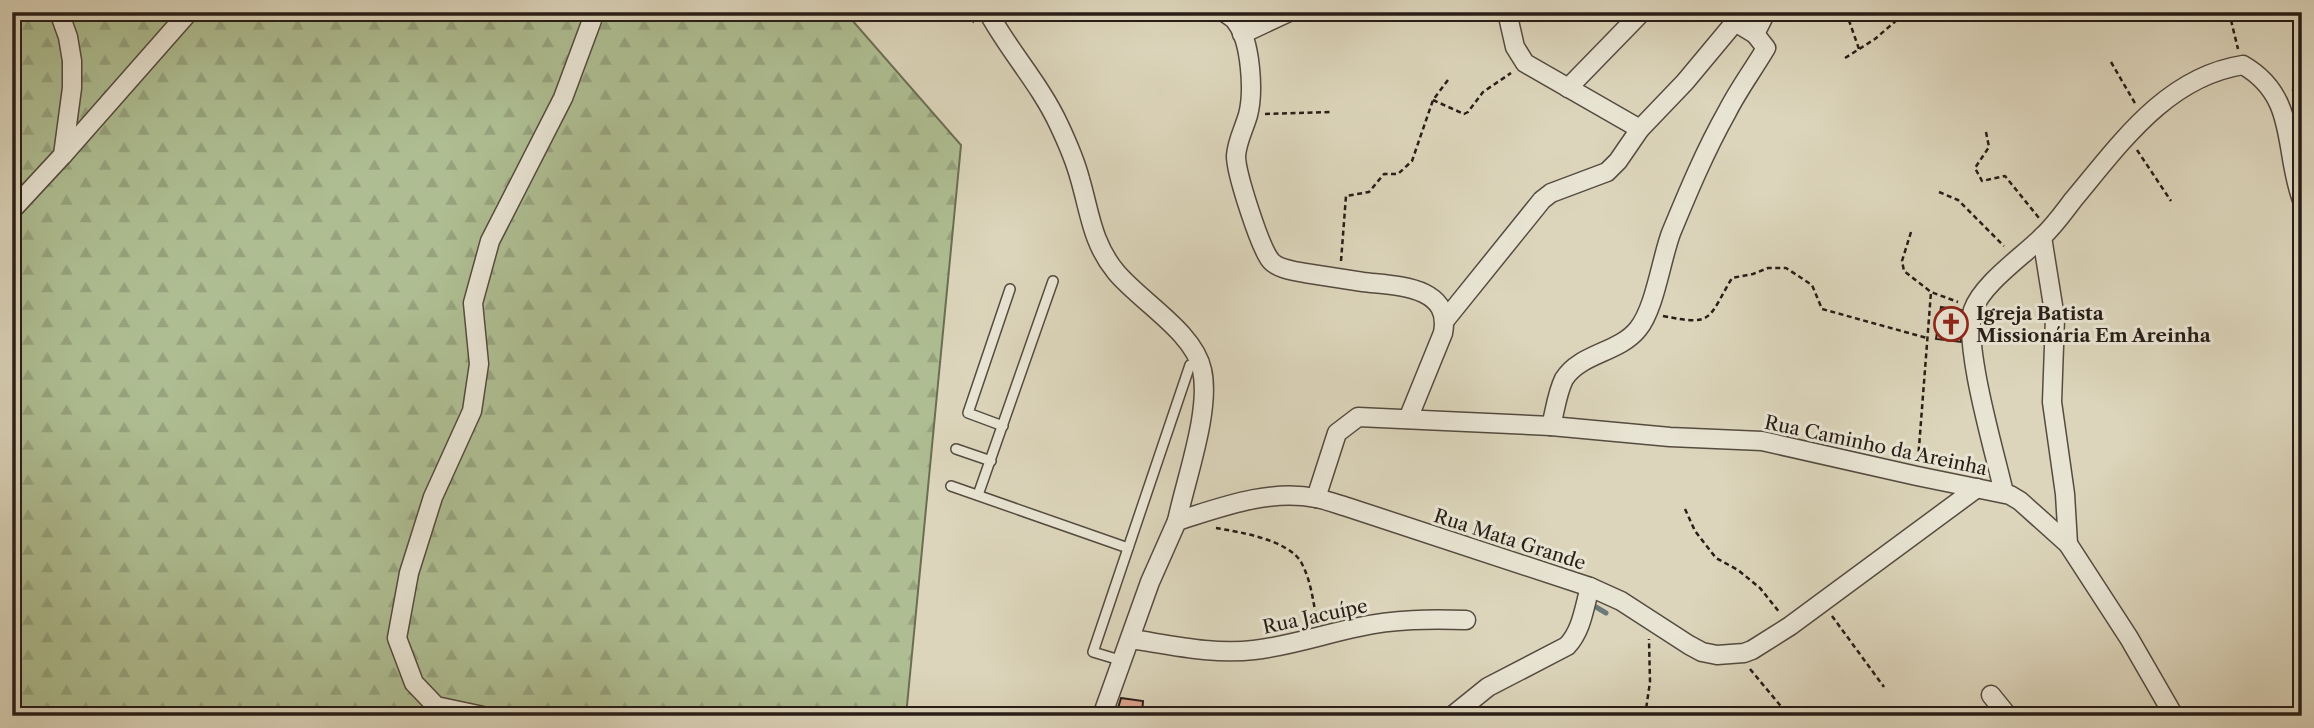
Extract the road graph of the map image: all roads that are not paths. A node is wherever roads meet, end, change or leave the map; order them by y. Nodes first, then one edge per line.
1 (59, 12) edge
2 (595, 12) edge
3 (988, 12) edge
4 (1224, 12) edge
5 (1289, 12) edge
6 (1507, 12) edge
7 (1642, 12) edge
8 (1766, 12) edge
9 (188, 13) edge
10 (1728, 17) edge
11 (1242, 34) junction
12 (1761, 41) junction
13 (1567, 88) junction
14 (1640, 129) junction
15 (63, 155) junction
16 (2302, 200) edge
17 (12, 210) edge
18 (2045, 234) junction
19 (1053, 281) dead end
20 (1010, 289) dead end
21 (1446, 319) junction
22 (1190, 365) dead end
23 (1408, 419) junction
24 (1003, 426) junction
25 (1551, 426) junction
26 (956, 449) dead end
27 (991, 461) junction
28 (951, 486) dead end
29 (1976, 488) junction
30 (2004, 493) junction
31 (978, 495) junction
32 (1316, 498) junction
33 (1177, 521) junction
34 (2068, 544) junction
35 (1128, 548) junction
36 (1590, 587) junction
37 (1466, 620) dead end
38 (1131, 639) junction
39 (1122, 661) junction
40 (1991, 695) dead end
41 (483, 716) edge
42 (1102, 716) edge
43 (1452, 716) edge
44 (2008, 716) edge
45 (2174, 716) edge

1 - 15 street
2 - 41 street
3 - 33 street
4 - 11 street
5 - 11 street
6 - 13 street
7 - 13 street
8 - 12 street
9 - 15 street
10 - 12 street
10 - 14 street
11 - 21 street
12 - 25 street
13 - 14 street
14 - 21 street
15 - 17 street
16 - 18 street
18 - 30 street
18 - 34 street, Rua Caminho da Areinha
19 - 24 lane
20 - 24 lane
21 - 23 street
22 - 35 lane
23 - 25 street, Rua Caminho da Areinha
23 - 32 street, Rua Caminho da Areinha
24 - 27 lane
25 - 29 street, Rua Caminho da Areinha
26 - 27 lane
27 - 31 lane
28 - 31 lane
29 - 30 street, Rua Caminho da Areinha
29 - 36 street, Rua Mata Grande
30 - 34 street, Rua Caminho da Areinha
31 - 35 lane
32 - 33 street, Rua Mata Grande
32 - 36 street, Rua Mata Grande
33 - 38 street
34 - 45 street, Rua Caminho da Areinha
35 - 39 lane
36 - 43 street
37 - 38 street, Rua Jacuípe
38 - 39 street
39 - 42 street
40 - 44 street

